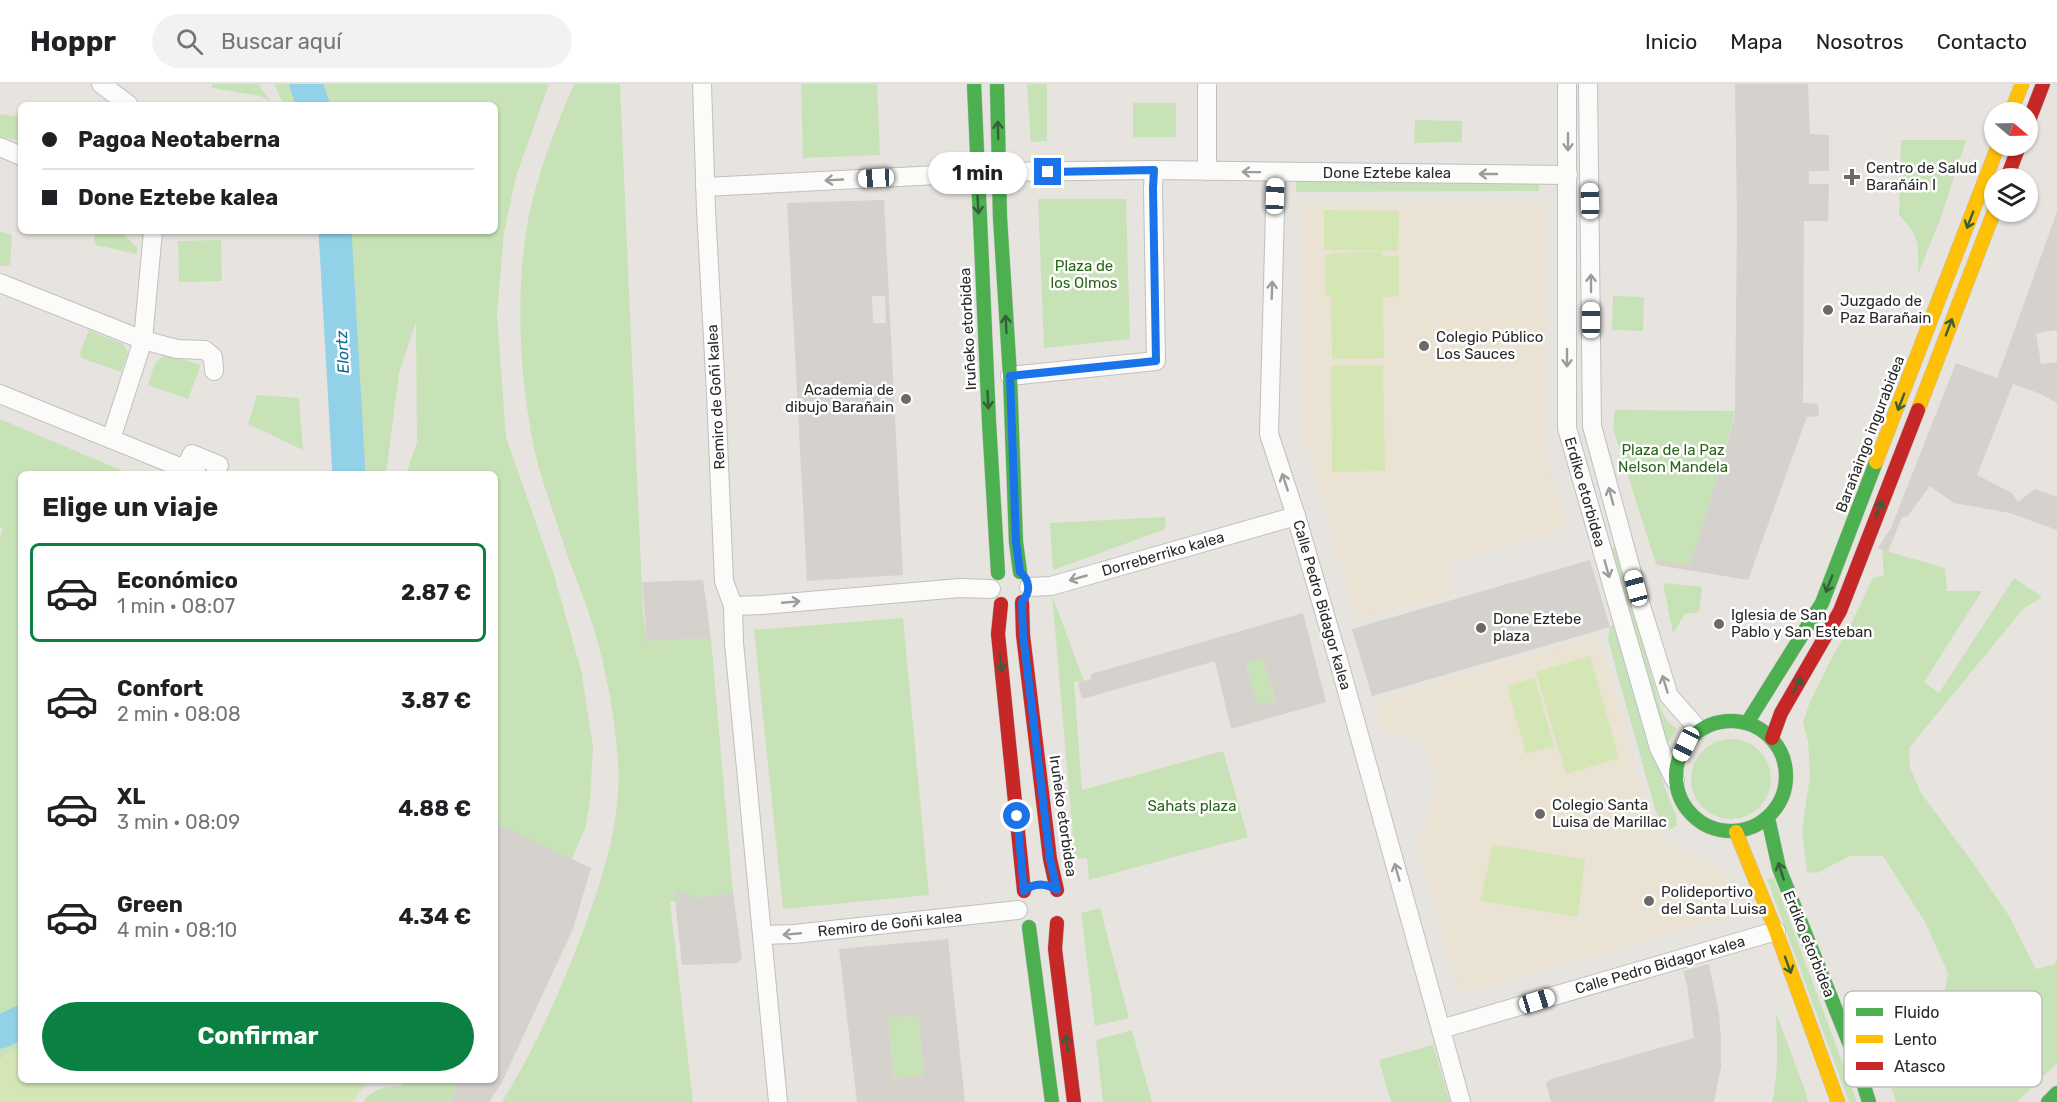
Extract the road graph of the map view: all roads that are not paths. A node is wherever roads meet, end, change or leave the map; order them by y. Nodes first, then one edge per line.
1 (101, 84) edge
2 (702, 84) edge
3 (974, 84) edge
4 (997, 84) edge
5 (1207, 84) edge
6 (1568, 84) edge
7 (1588, 84) edge
8 (2022, 84) edge
9 (2043, 84) edge
10 (125, 102) edge
11 (2015, 102) edge
12 (2036, 102) edge
13 (0, 147) edge
14 (18, 155) edge
15 (1994, 156) edge
16 (1154, 170) junction
17 (1207, 171) junction
18 (999, 172) junction
19 (1276, 172) junction
20 (977, 173) junction
21 (1568, 175) junction
22 (705, 187) junction
23 (1990, 222) edge
24 (152, 234) edge
25 (0, 284) edge
26 (143, 340) junction
27 (214, 371) dead end
28 (1010, 376) junction
29 (0, 394) edge
30 (111, 439) junction
31 (189, 471) edge
32 (191, 471) edge
33 (216, 471) edge
34 (1296, 516) junction
35 (994, 581) junction
36 (1024, 587) junction
37 (1001, 604) junction
38 (733, 606) junction
39 (1748, 723) junction
40 (1699, 730) junction
41 (1772, 738) junction
42 (1675, 780) junction
43 (1768, 818) junction
44 (1736, 832) junction
45 (1041, 887) junction
46 (1017, 910) junction
47 (1062, 913) junction
48 (1029, 927) junction
49 (1776, 931) junction
50 (762, 935) junction
51 (1441, 1029) junction
52 (1844, 1030) edge
53 (1864, 1087) edge
54 (2057, 1093) edge
55 (778, 1102) edge
56 (1052, 1102) edge
57 (1074, 1102) edge
58 (1461, 1102) edge
59 (1838, 1102) edge
60 (1869, 1102) edge
61 (2048, 1102) edge

1 - 10 street
2 - 22 street, Remiro de Goñi kalea
3 - 20 main road, Iruñeko etorbidea
18 -> 4 main road, Iruñeko etorbidea
5 - 17 street
6 -> 21 street, Erdiko etorbidea
40 -> 7 street, Erdiko etorbidea
8 - 11 main road
9 - 12 main road
13 - 14 street
15 -> 39 main road, Barañaingo ingurabidea
16 - 17 street, Done Eztebe kalea
16 - 18 street, Done Eztebe kalea
16 - 28 street
19 -> 17 street, Done Eztebe kalea
28 -> 18 main road, Iruñeko etorbidea
21 -> 19 street, Done Eztebe kalea
34 -> 19 street, Calle Pedro Bidagor kalea
20 -> 22 street
20 -> 35 main road, Iruñeko etorbidea
21 -> 42 street, Erdiko etorbidea
22 - 38 street, Remiro de Goñi kalea
41 -> 23 main road
24 - 26 street
25 - 26 street
26 - 27 street
26 - 30 street
28 - 36 main road, Iruñeko etorbidea
29 - 30 street
30 - 31 street
32 - 33 street
34 -> 36 street, Dorreberriko kalea
51 -> 34 street, Calle Pedro Bidagor kalea
35 - 36 main road
35 - 37 main road
38 -> 35 street
36 - 37 main road
36 - 45 main road, Iruñeko etorbidea
37 -> 45 main road
38 - 50 street, Remiro de Goñi kalea
39 - 40 main road
39 - 41 main road
40 - 42 main road
41 - 43 main road
42 - 44 main road
43 - 44 main road
52 -> 43 main road, Erdiko etorbidea
44 - 49 main road, Erdiko etorbidea
45 - 46 main road
45 - 47 main road
46 - 48 main road
46 -> 50 street, Remiro de Goñi kalea
47 - 48 main road
57 -> 47 main road
48 - 56 main road
49 - 51 street, Calle Pedro Bidagor kalea
49 -> 59 main road, Erdiko etorbidea
50 - 55 street, Remiro de Goñi kalea
51 - 58 street, Calle Pedro Bidagor kalea
60 -> 53 main road, Erdiko etorbidea
54 - 61 main road

